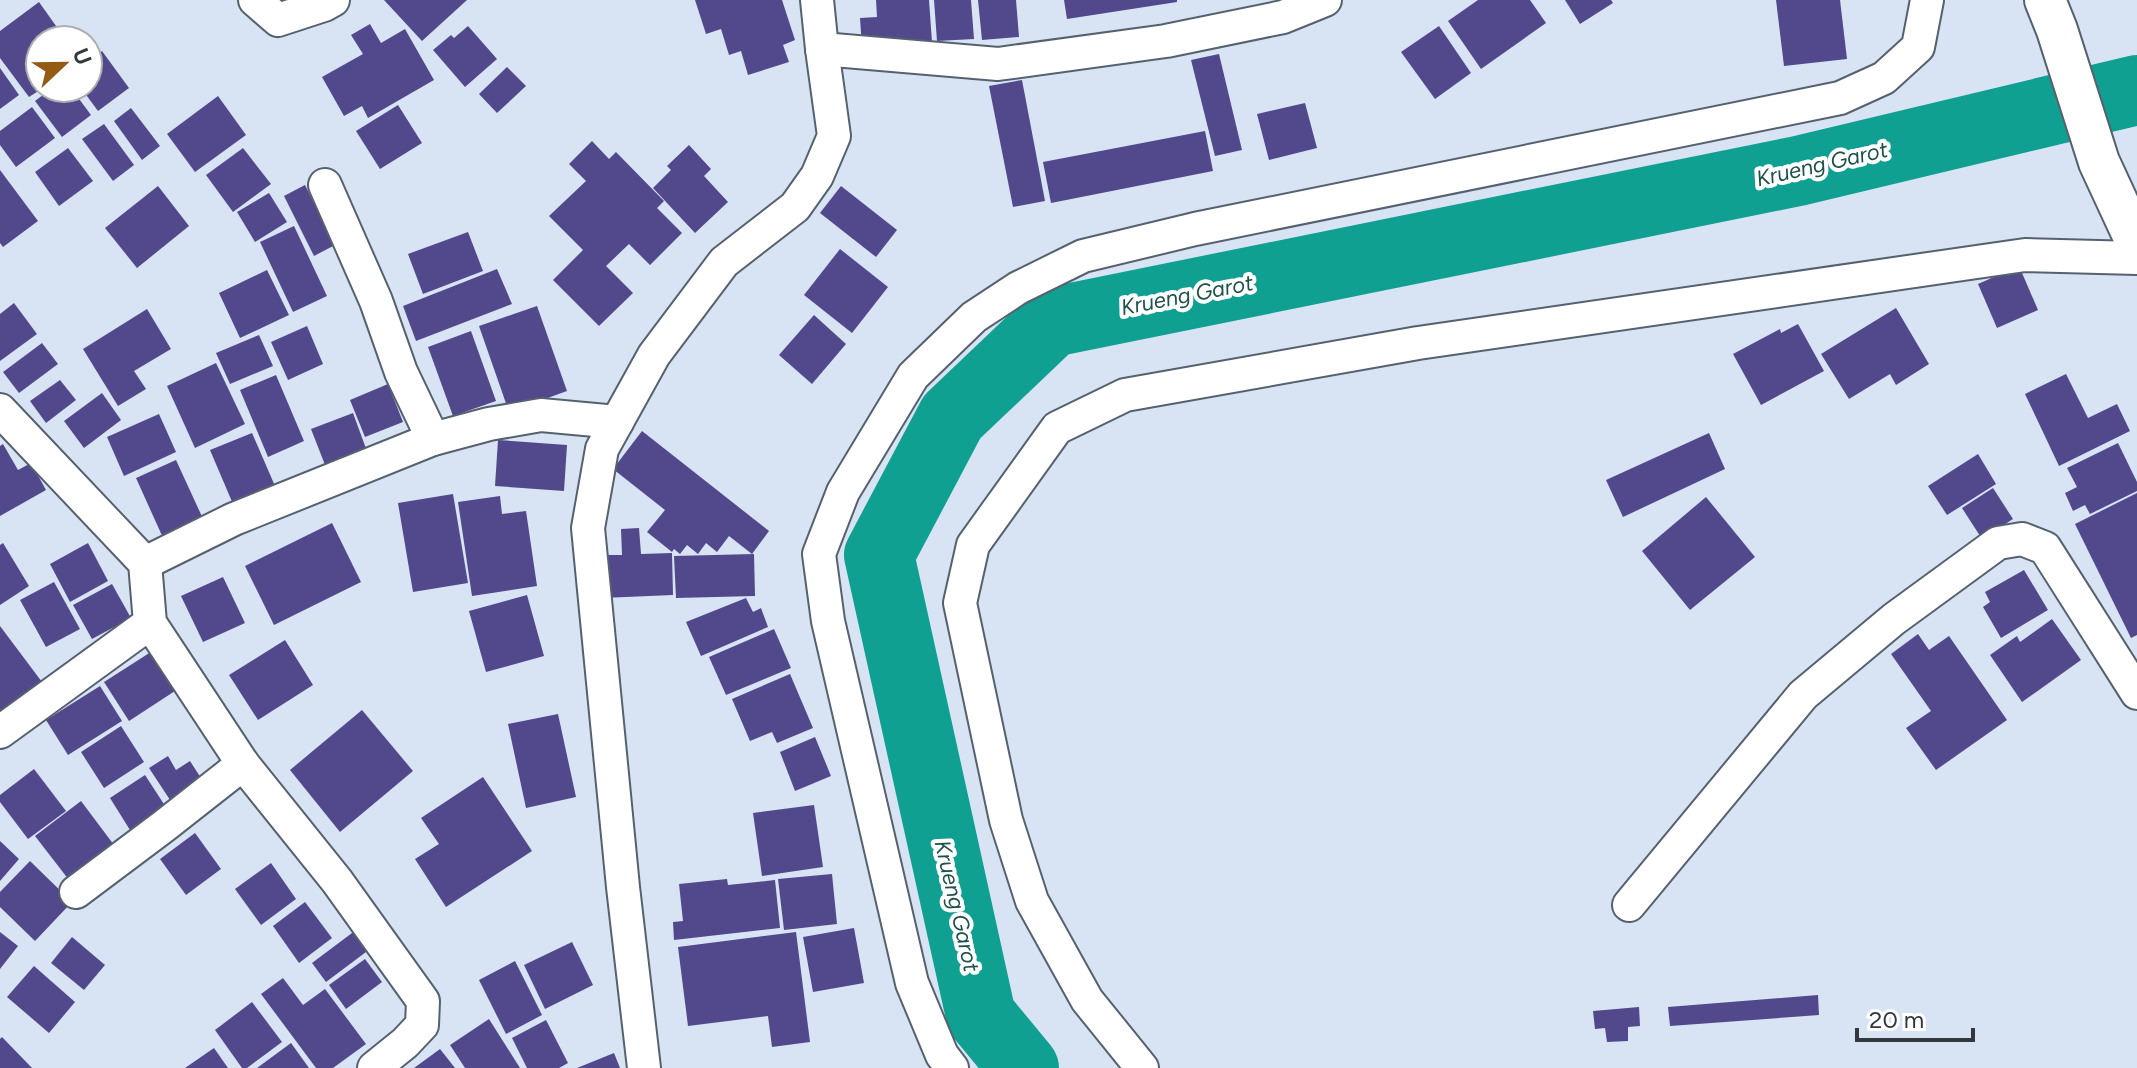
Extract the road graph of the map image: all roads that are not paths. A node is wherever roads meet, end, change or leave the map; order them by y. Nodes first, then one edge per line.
1 (255, 0) edge
2 (333, 0) edge
3 (817, 0) edge
4 (1325, 0) edge
5 (1927, 0) edge
6 (2051, 15) edge
7 (822, 49) junction
8 (325, 185) dead end
9 (2137, 244) edge
10 (2137, 258) edge
11 (0, 410) edge
12 (617, 422) junction
13 (433, 439) junction
14 (145, 563) junction
15 (150, 623) junction
16 (2137, 693) edge
17 (0, 732) edge
18 (243, 764) junction
19 (76, 892) dead end
20 (1629, 905) dead end
21 (374, 1068) edge
22 (644, 1068) edge
23 (952, 1068) edge
24 (1142, 1068) edge

1 - 2 street
3 - 7 street
4 - 7 street
5 - 23 street
6 - 9 street
7 - 12 street
8 - 13 street
10 - 24 street
11 - 14 street
12 - 13 street
12 - 22 street
13 - 14 street
14 - 15 street
15 - 17 street
15 - 18 street
16 - 20 street
18 - 19 street
18 - 21 street

